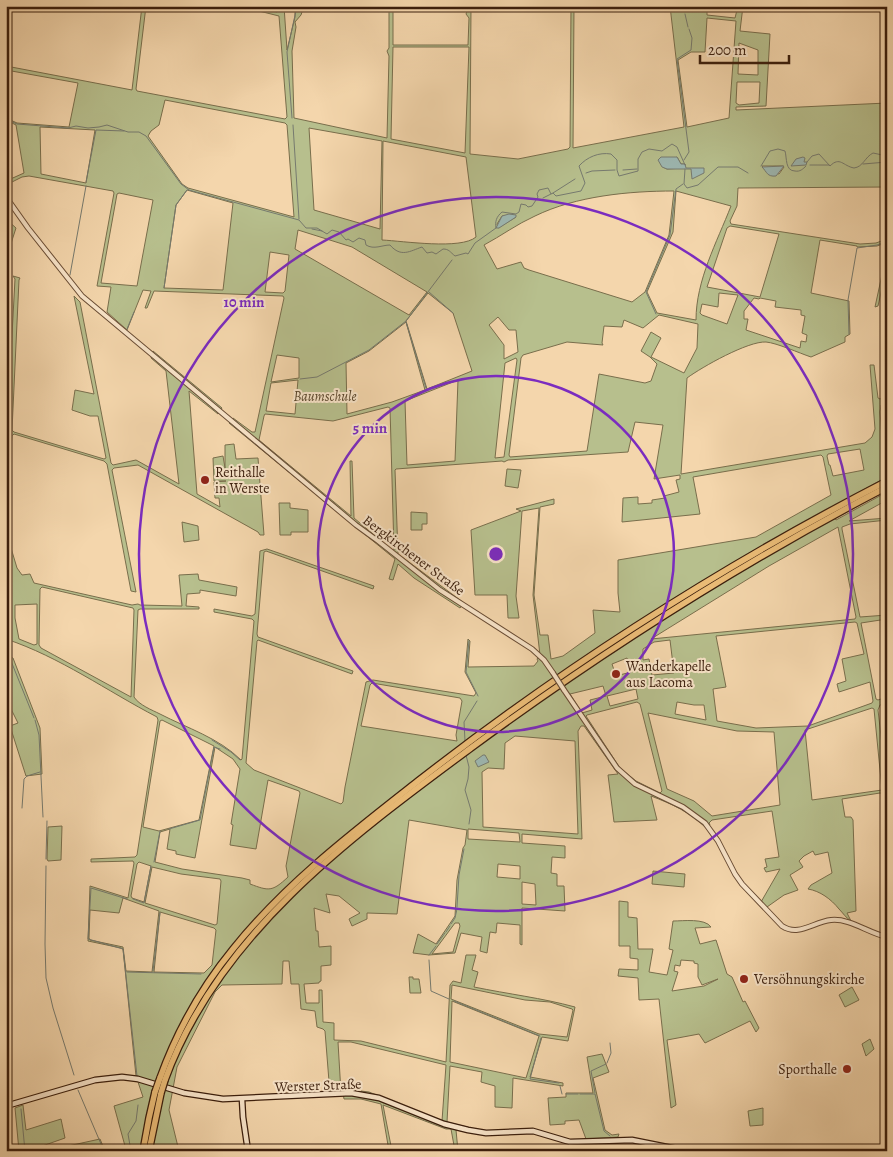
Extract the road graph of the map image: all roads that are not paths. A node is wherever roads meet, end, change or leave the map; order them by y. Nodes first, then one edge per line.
1 (6, 197) edge
2 (887, 481) edge
3 (887, 487) edge
4 (469, 746) junction
5 (887, 937) edge
6 (158, 1093) junction
7 (242, 1099) junction
8 (6, 1106) edge
9 (143, 1151) edge
10 (149, 1151) edge
11 (248, 1151) edge
12 (687, 1151) edge

1 - 5 street, Bergkirchener Straße, bridge
2 - 4 highway
3 - 4 highway
4 - 6 highway, bridge
6 - 9 highway
6 - 10 highway
7 - 8 main road, Werster Straße
7 - 11 main road
7 - 12 main road, Werster Straße

